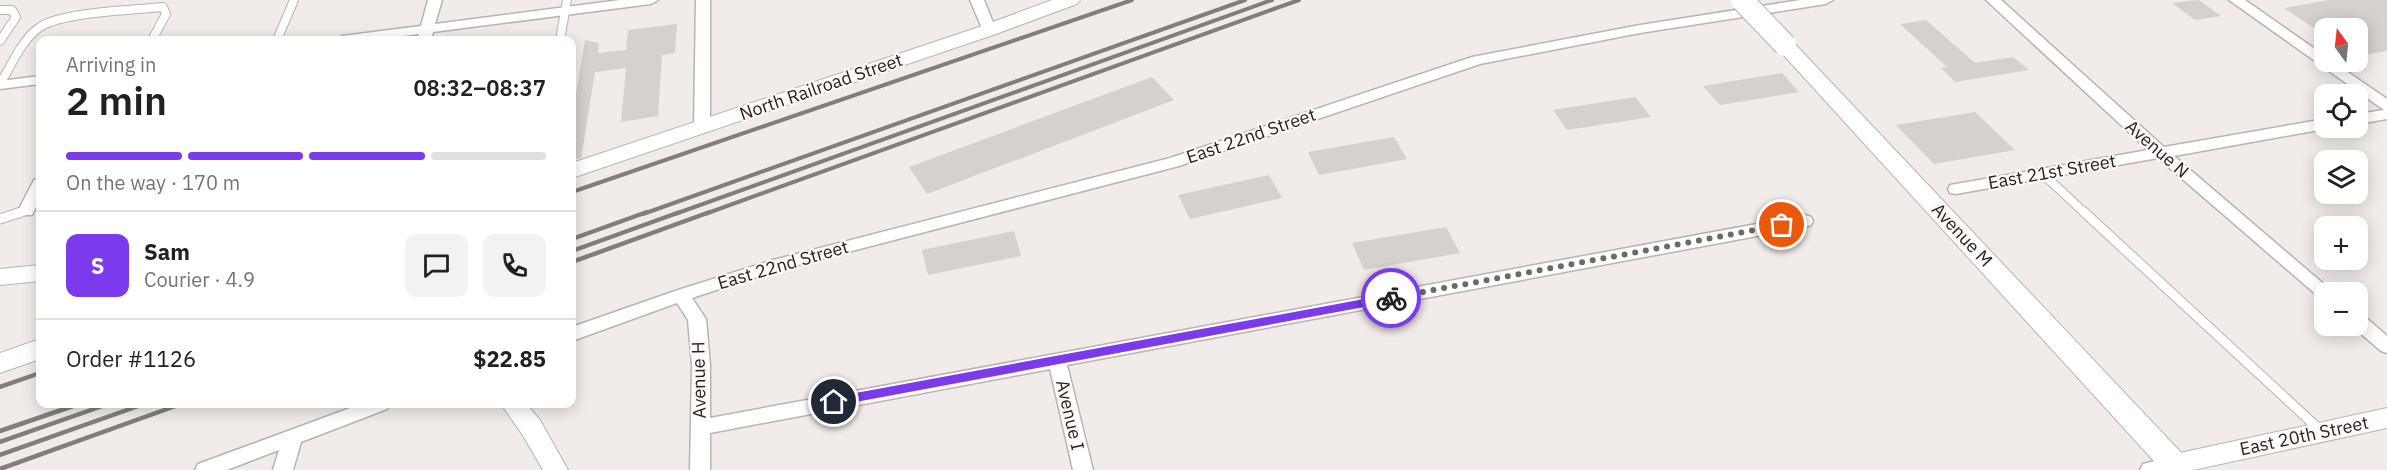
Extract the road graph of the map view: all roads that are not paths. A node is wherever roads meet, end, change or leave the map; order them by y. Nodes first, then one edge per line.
1 (294, 0) edge
2 (435, 0) edge
3 (651, 0) edge
4 (704, 0) edge
5 (977, 0) edge
6 (1070, 0) edge
7 (1742, 0) edge
8 (1826, 0) edge
9 (1993, 0) edge
10 (2236, 0) edge
11 (566, 6) edge
12 (0, 10) edge
13 (989, 30) junction
14 (3, 33) edge
15 (426, 35) edge
16 (154, 36) edge
17 (279, 36) edge
18 (409, 36) edge
19 (561, 36) edge
20 (0, 41) edge
21 (36, 80) edge
22 (0, 85) edge
23 (2387, 106) edge
24 (2387, 114) edge
25 (2368, 117) edge
26 (2314, 126) edge
27 (702, 127) junction
28 (2163, 152) junction
29 (576, 170) edge
30 (2043, 175) junction
31 (1956, 189) dead end
32 (36, 192) edge
33 (26, 211) joint
34 (0, 219) edge
35 (1805, 221) dead end
36 (36, 273) edge
37 (0, 277) edge
38 (2314, 283) edge
39 (681, 295) junction
40 (2368, 330) edge
41 (576, 333) edge
42 (2387, 346) edge
43 (36, 350) edge
44 (1057, 360) junction
45 (0, 363) edge
46 (369, 408) edge
47 (516, 408) edge
48 (2387, 418) edge
49 (700, 427) junction
50 (2320, 431) junction
51 (294, 436) junction
52 (2168, 468) edge
53 (206, 470) edge
54 (283, 470) edge
55 (556, 470) edge
56 (700, 470) edge
57 (1083, 470) edge

1 - 17 lane
2 - 15 street
3 - 11 street
4 - 27 street
5 - 13 street
6 - 13 main road, North Railroad Street
7 - 52 main road, Avenue M, bridge
8 - 39 street, East 22nd Street
9 - 28 street, Avenue N
10 - 23 street
11 - 15 street
11 - 19 lane
12 - 14 lane
13 - 27 main road, North Railroad Street
14 - 20 lane
15 - 18 street
16 - 22 lane
21 - 22 street
24 - 25 street
26 - 28 street, East 21st Street
27 - 29 main road, North Railroad Street
28 - 30 street, East 21st Street
28 - 38 street, Avenue N
30 - 31 street, East 21st Street
30 - 50 lane
32 - 33 street
33 - 34 lane
35 - 44 street
36 - 37 street
39 - 41 street
39 - 49 street, Avenue H
40 - 42 street
43 - 45 main road
44 - 49 street
44 - 57 street, Avenue I
46 - 51 street
47 - 55 street
48 - 50 street, East 20th Street
49 - 56 street, Avenue H
50 - 52 street, East 20th Street
51 - 53 street
51 - 54 street

